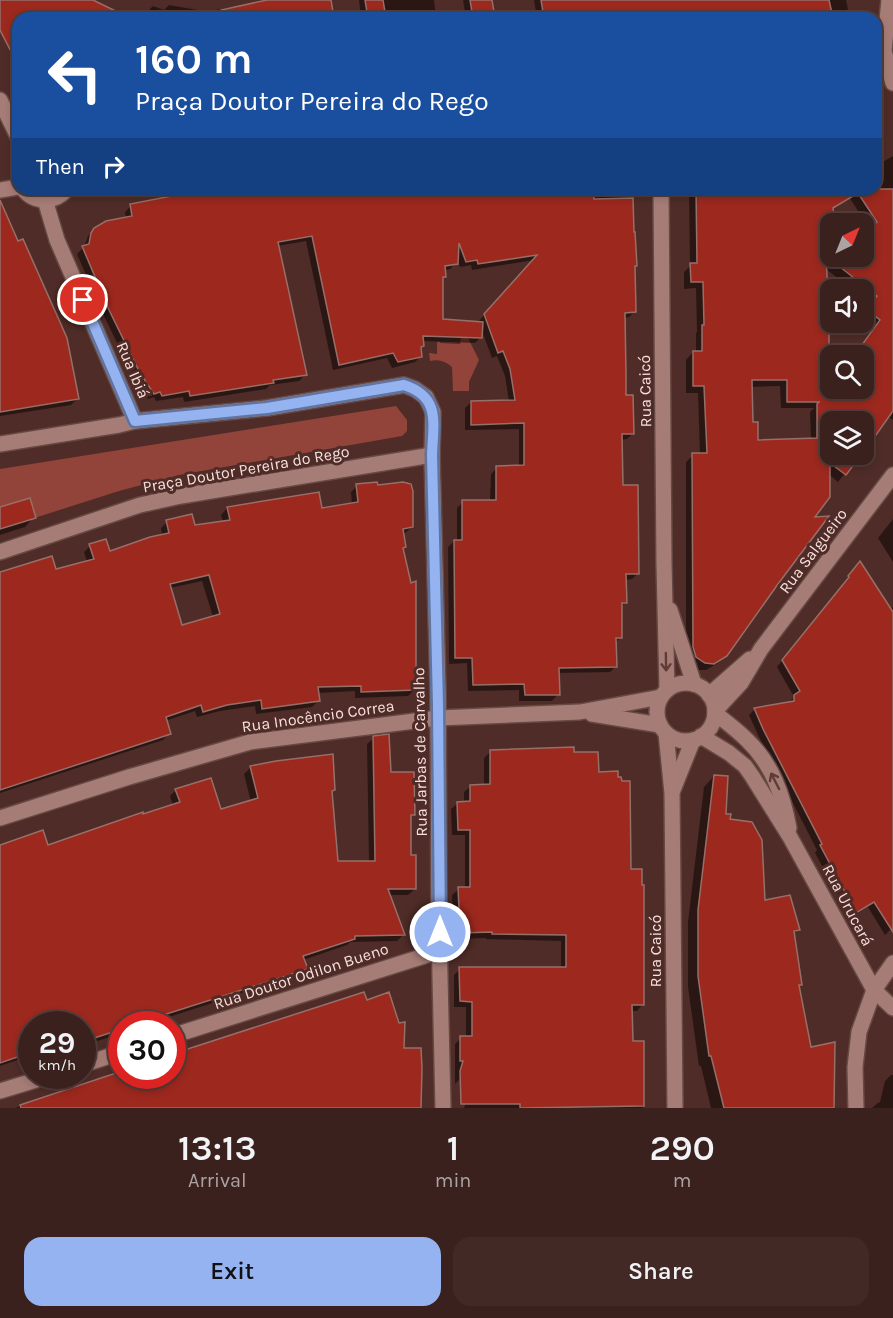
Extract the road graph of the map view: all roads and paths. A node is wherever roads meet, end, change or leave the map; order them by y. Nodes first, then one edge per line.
1 (889, 0) edge
2 (884, 51) edge
3 (893, 83) edge
4 (0, 100) edge
5 (12, 125) edge
6 (29, 195) edge
7 (61, 195) edge
8 (661, 195) edge
9 (45, 200) junction
10 (135, 421) junction
11 (0, 444) edge
12 (432, 455) junction
13 (893, 475) edge
14 (0, 552) edge
15 (665, 592) junction
16 (761, 649) junction
17 (694, 684) junction
18 (664, 694) junction
19 (710, 695) junction
20 (580, 712) junction
21 (715, 712) junction
22 (438, 718) junction
23 (663, 729) junction
24 (697, 738) junction
25 (672, 793) junction
26 (0, 818) edge
27 (790, 837) junction
28 (440, 951) junction
29 (893, 963) edge
30 (874, 990) junction
31 (893, 1008) edge
32 (186, 1032) edge
33 (18, 1085) edge
34 (0, 1091) edge
35 (443, 1108) edge
36 (675, 1108) edge
37 (856, 1108) edge

1 - 2 street
2 - 3 street
4 - 5 street
6 - 9 street
7 - 9 street
8 - 15 street, Rua Caicó
9 - 10 street, Rua Ibiá
10 - 11 street
10 - 12 street, Rua Jarbas de Carvalho
12 - 14 street, Praça Doutor Pereira do Rego
12 - 22 street, Rua Jarbas de Carvalho
13 - 16 street, Rua Salgueiro
15 - 17 street, Rua Caicó
15 -> 18 street, Rua Caicó
16 - 19 street, Rua Salgueiro
16 - 21 street, Rua Salgueiro
17 - 18 street
17 - 19 street
18 - 20 street, Rua Inocêncio Correa
18 - 23 street
19 - 21 street
20 - 22 street, Rua Inocêncio Correa
20 - 23 street, Rua Inocêncio Correa
21 - 24 street
27 -> 21 street, Rua Urucará
22 - 26 street, Rua Inocêncio Correa
22 - 28 street, Rua Jarbas de Carvalho
23 - 24 street
23 - 25 street, Rua Caicó
24 - 25 street, Rua Caicó
24 - 27 street, Rua Urucará
25 - 36 street, Rua Caicó
27 - 30 street, Rua Urucará
28 - 32 street, Rua Doutor Odilon Bueno
28 - 35 street, Rua Jarbas de Carvalho
29 - 30 street
30 - 31 street, Rua Urucará
30 - 37 street
33 - 34 street

